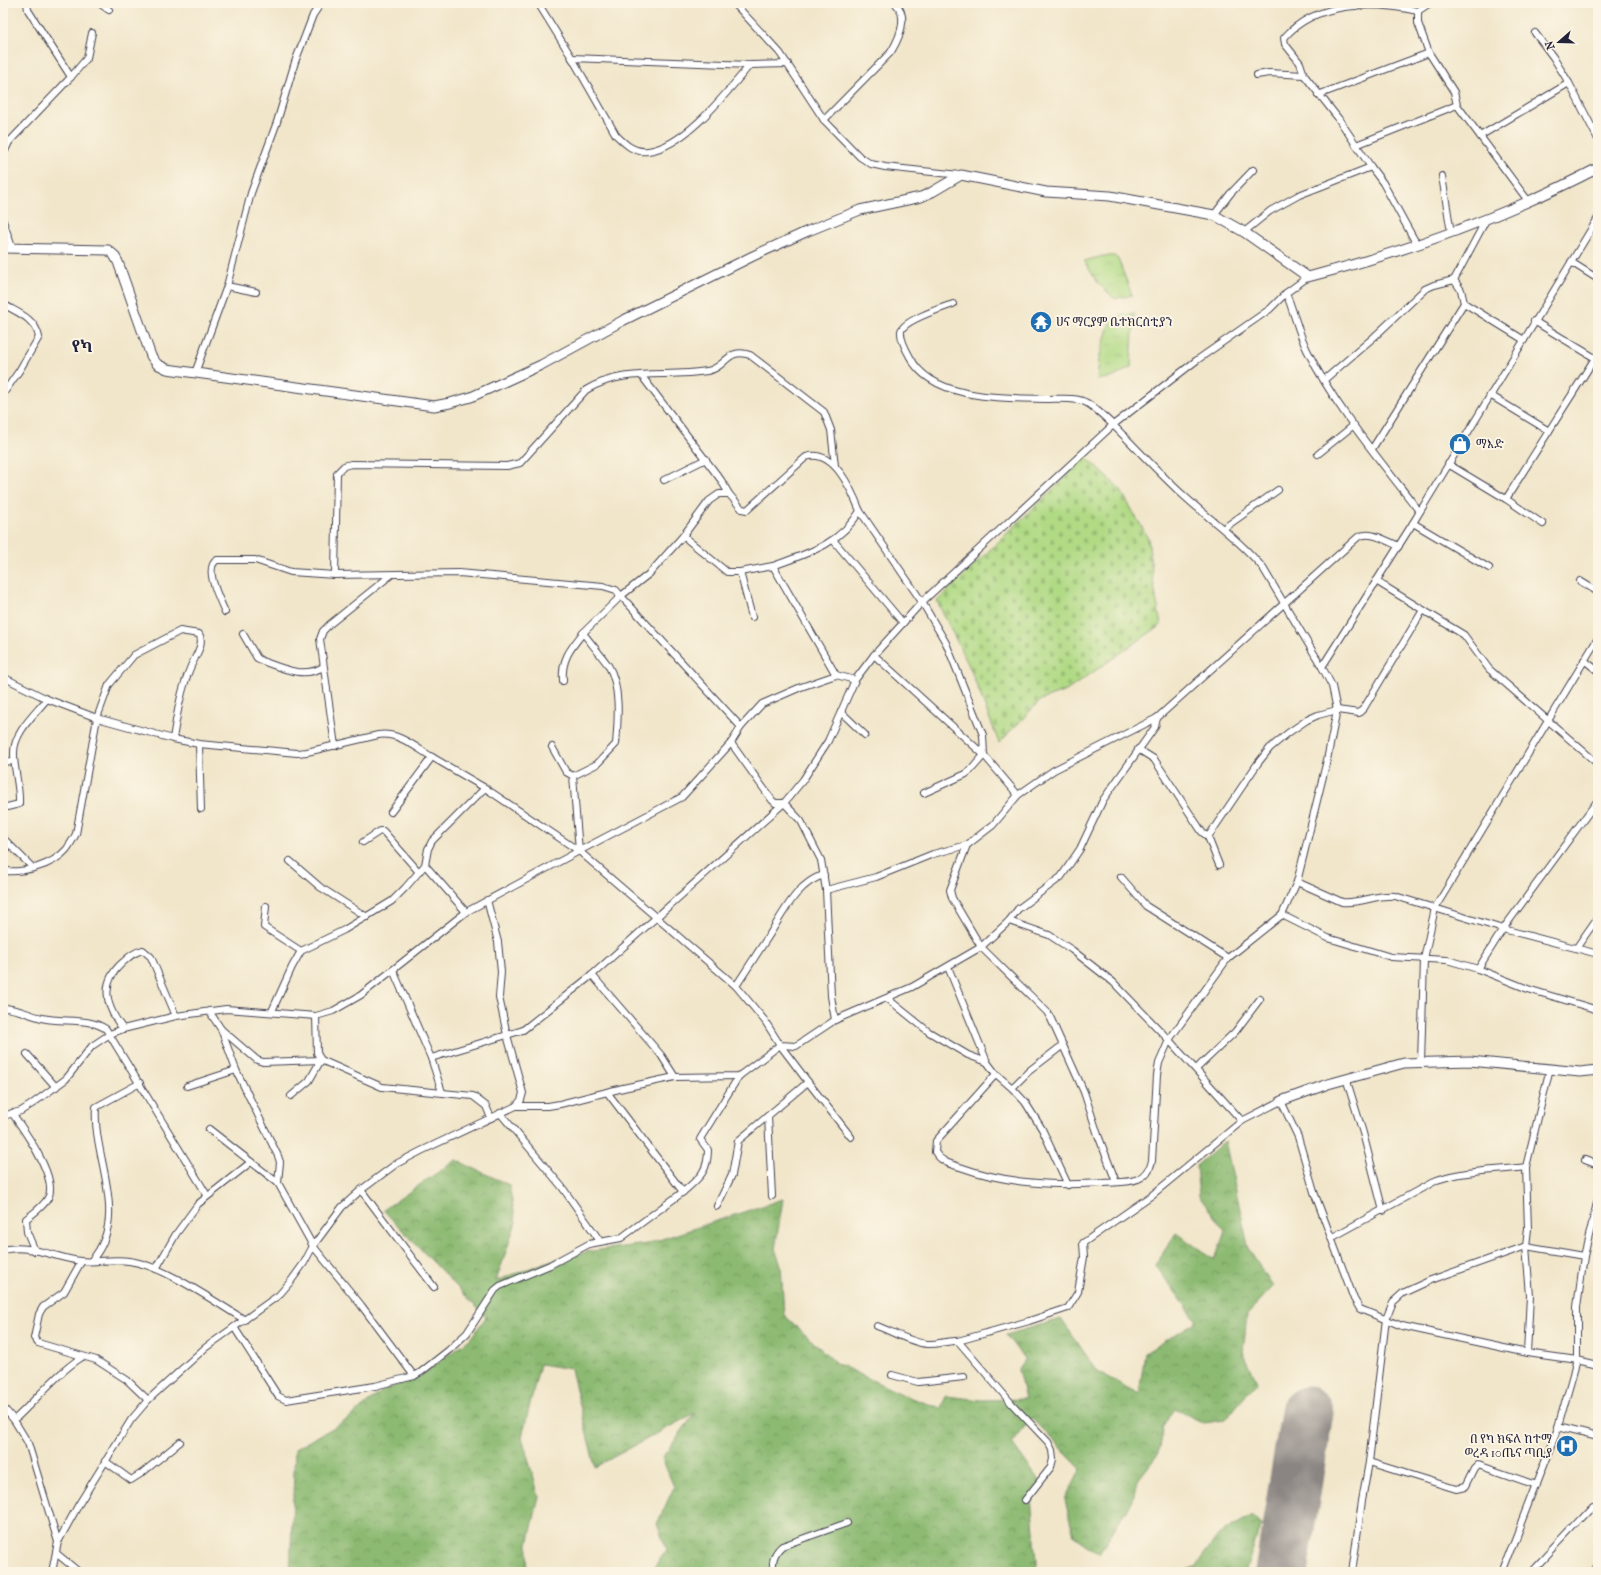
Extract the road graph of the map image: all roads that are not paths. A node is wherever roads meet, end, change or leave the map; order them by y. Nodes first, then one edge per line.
1 (27, 3) edge
2 (99, 3) edge
3 (321, 3) edge
4 (538, 3) edge
5 (735, 3) edge
6 (895, 3) edge
7 (1430, 3) edge
8 (109, 10) dead end
9 (1418, 11) junction
10 (92, 33) dead end
11 (1535, 33) dead end
12 (1430, 53) junction
13 (572, 58) junction
14 (788, 64) junction
15 (750, 66) junction
16 (1257, 75) dead end
17 (1304, 75) junction
18 (71, 77) junction
19 (1569, 83) junction
20 (1318, 95) junction
21 (1457, 105) junction
22 (824, 120) junction
23 (1480, 136) junction
24 (3, 137) edge
25 (1598, 139) edge
26 (9, 142) junction
27 (1356, 146) junction
28 (3, 155) edge
29 (1371, 167) junction
30 (1598, 168) edge
31 (1253, 170) dead end
32 (961, 175) junction
33 (1442, 176) dead end
34 (1529, 202) junction
35 (1214, 215) junction
36 (1598, 218) edge
37 (1486, 220) junction
38 (3, 221) edge
39 (1244, 232) junction
40 (1451, 232) junction
41 (1416, 244) junction
42 (7, 247) edge
43 (1571, 262) junction
44 (1308, 277) junction
45 (1598, 279) edge
46 (1454, 280) junction
47 (227, 286) junction
48 (256, 292) dead end
49 (1286, 293) junction
50 (1464, 303) junction
51 (3, 304) edge
52 (953, 304) dead end
53 (1534, 321) junction
54 (1524, 340) junction
55 (1596, 359) edge
56 (196, 373) junction
57 (641, 375) junction
58 (1324, 380) junction
59 (3, 394) edge
60 (1490, 395) junction
61 (1113, 425) junction
62 (1354, 425) junction
63 (1549, 431) junction
64 (1372, 449) junction
65 (1318, 454) dead end
66 (706, 459) junction
67 (1448, 464) junction
68 (835, 466) junction
69 (664, 480) dead end
70 (1278, 490) dead end
71 (729, 494) junction
72 (1506, 498) junction
73 (1419, 511) junction
74 (860, 512) junction
75 (1413, 523) junction
76 (1543, 524) dead end
77 (1224, 528) junction
78 (683, 536) junction
79 (834, 541) junction
80 (1399, 546) junction
81 (773, 566) junction
82 (1489, 568) dead end
83 (740, 572) junction
84 (335, 575) junction
85 (391, 575) junction
86 (1376, 581) junction
87 (1580, 582) dead end
88 (1598, 592) edge
89 (621, 596) junction
90 (922, 602) junction
91 (1283, 604) junction
92 (1423, 610) junction
93 (225, 612) dead end
94 (752, 617) dead end
95 (903, 623) junction
96 (583, 633) junction
97 (243, 634) dead end
98 (1598, 638) edge
99 (874, 655) junction
100 (1584, 660) junction
101 (323, 666) junction
102 (1322, 667) junction
103 (1598, 671) edge
104 (836, 675) junction
105 (3, 678) edge
106 (855, 680) junction
107 (563, 682) dead end
108 (47, 699) junction
109 (1337, 710) junction
110 (841, 712) junction
111 (97, 718) junction
112 (1157, 718) junction
113 (1548, 722) junction
114 (741, 727) junction
115 (865, 735) dead end
116 (173, 738) junction
117 (731, 743) junction
118 (199, 744) junction
119 (335, 746) junction
120 (552, 747) dead end
121 (1138, 750) junction
122 (984, 754) junction
123 (432, 757) junction
124 (14, 761) junction
125 (3, 762) edge
126 (1598, 764) edge
127 (573, 776) junction
128 (484, 788) junction
129 (924, 793) dead end
130 (1018, 795) junction
131 (1598, 800) edge
132 (784, 803) junction
133 (3, 808) edge
134 (201, 809) dead end
135 (391, 812) dead end
136 (1208, 837) junction
137 (3, 838) edge
138 (363, 842) dead end
139 (967, 846) junction
140 (579, 851) junction
141 (290, 861) dead end
142 (425, 865) junction
143 (1219, 865) dead end
144 (33, 868) junction
145 (3, 871) edge
146 (419, 872) junction
147 (824, 875) junction
148 (1121, 877) dead end
149 (1297, 882) junction
150 (826, 890) junction
151 (487, 900) junction
152 (266, 906) dead end
153 (1435, 908) junction
154 (466, 912) junction
155 (1282, 915) junction
156 (367, 917) junction
157 (1598, 917) edge
158 (655, 918) junction
159 (1009, 921) junction
160 (1503, 929) junction
161 (981, 947) junction
162 (1577, 947) junction
163 (301, 951) junction
164 (1598, 954) edge
165 (1228, 958) junction
166 (1424, 959) junction
167 (948, 967) junction
168 (1478, 969) junction
169 (393, 970) junction
170 (592, 975) junction
171 (736, 986) junction
172 (888, 999) junction
173 (1260, 999) dead end
174 (3, 1008) edge
175 (1598, 1010) edge
176 (209, 1011) junction
177 (272, 1011) junction
178 (176, 1016) junction
179 (316, 1016) junction
180 (835, 1020) junction
181 (123, 1029) junction
182 (221, 1029) junction
183 (110, 1034) junction
184 (507, 1035) junction
185 (1169, 1040) junction
186 (780, 1045) junction
187 (1063, 1045) junction
188 (27, 1054) dead end
189 (431, 1058) junction
190 (321, 1060) junction
191 (987, 1062) junction
192 (1421, 1063) junction
193 (1550, 1068) junction
194 (236, 1070) junction
195 (1196, 1070) junction
196 (1598, 1070) edge
197 (996, 1074) junction
198 (739, 1076) junction
199 (675, 1077) junction
200 (1346, 1078) junction
201 (808, 1082) junction
202 (140, 1083) junction
203 (187, 1086) dead end
204 (56, 1087) junction
205 (1012, 1088) junction
206 (442, 1092) junction
207 (607, 1092) junction
208 (291, 1096) dead end
209 (1281, 1101) junction
210 (516, 1106) junction
211 (12, 1113) junction
212 (500, 1113) junction
213 (3, 1116) edge
214 (768, 1116) junction
215 (491, 1118) junction
216 (1242, 1121) junction
217 (209, 1129) dead end
218 (851, 1137) dead end
219 (1585, 1160) dead end
220 (251, 1162) junction
221 (1598, 1165) edge
222 (1526, 1167) junction
223 (1116, 1182) junction
224 (278, 1183) junction
225 (1068, 1185) junction
226 (361, 1190) junction
227 (684, 1192) junction
228 (207, 1195) junction
229 (772, 1196) dead end
230 (1598, 1199) edge
231 (717, 1206) dead end
232 (1383, 1211) junction
233 (1331, 1238) junction
234 (600, 1241) junction
235 (313, 1246) junction
236 (1526, 1246) junction
237 (3, 1250) edge
238 (35, 1251) junction
239 (1584, 1256) junction
240 (91, 1261) junction
241 (81, 1262) junction
242 (156, 1269) junction
243 (434, 1287) dead end
244 (1386, 1319) junction
245 (245, 1320) junction
246 (877, 1326) dead end
247 (234, 1327) junction
248 (958, 1341) junction
249 (1527, 1353) junction
250 (82, 1357) junction
251 (1577, 1360) junction
252 (1598, 1365) edge
253 (892, 1375) dead end
254 (414, 1376) junction
255 (964, 1378) dead end
256 (148, 1400) junction
257 (3, 1407) edge
258 (14, 1420) junction
259 (1558, 1427) junction
260 (1598, 1437) edge
261 (180, 1442) dead end
262 (105, 1461) junction
263 (1369, 1462) junction
264 (1536, 1485) junction
265 (1025, 1500) dead end
266 (1598, 1500) edge
267 (1596, 1508) edge
268 (846, 1523) dead end
269 (58, 1542) junction
270 (56, 1552) junction
271 (1598, 1566) edge
272 (52, 1572) edge
273 (79, 1572) edge
274 (774, 1572) edge
275 (1352, 1572) edge
276 (1502, 1572) edge
277 (1531, 1572) edge
278 (1592, 1572) edge

1 - 18 street
2 - 8 street
3 - 47 street
4 - 13 street
5 - 14 street
6 - 22 street
7 - 9 street
9 - 12 street
9 - 17 street
10 - 18 street
11 - 19 street
12 - 20 street
12 - 21 street
13 - 15 street
13 - 15 street
14 - 15 street
14 - 22 street
16 - 17 street
17 - 20 street
18 - 26 street
19 - 23 street
19 - 25 street
20 - 27 street
21 - 23 street
21 - 27 street
22 - 32 street
23 - 34 street
24 - 26 street
26 - 28 street
27 - 29 street
29 - 39 street
29 - 41 street
30 - 34 street
31 - 35 street
32 - 35 street
32 - 56 street
33 - 40 street
34 - 37 street
35 - 39 street
36 - 43 street
37 - 40 street
37 - 46 street
38 - 42 street
39 - 44 street
40 - 41 street
41 - 44 street
42 - 56 street
43 - 45 street
43 - 53 street
44 - 49 street
46 - 50 street
46 - 58 street
47 - 48 street
47 - 56 street
49 - 58 street
49 - 61 street
50 - 54 street
50 - 64 street
51 - 59 street
52 - 61 street
53 - 54 street
53 - 55 street
54 - 60 street
55 - 63 street
57 - 66 street
57 - 68 street
57 - 84 street
58 - 62 street
60 - 63 street
60 - 67 street
61 - 77 street
61 - 90 street
62 - 64 street
62 - 65 street
63 - 72 street
64 - 73 street
66 - 69 street
66 - 71 street
67 - 72 street
67 - 73 street
68 - 71 street
68 - 74 street
70 - 77 street
71 - 78 street
72 - 76 street
73 - 75 street
74 - 79 street
74 - 90 street
75 - 80 street
75 - 82 street
77 - 91 street
78 - 83 street
78 - 89 street
79 - 81 street
79 - 95 street
80 - 86 street
80 - 91 street
81 - 83 street
81 - 104 street
83 - 94 street
84 - 85 street
84 - 93 street
85 - 89 street
85 - 101 street
86 - 92 street
86 - 102 street
87 - 88 street
89 - 96 street
89 - 114 street
90 - 95 street
90 - 122 street
91 - 102 street
91 - 112 street
92 - 109 street
92 - 113 street
95 - 99 street
96 - 107 street
96 - 127 street
97 - 101 street
98 - 100 street
99 - 106 street
99 - 122 street
100 - 103 street
100 - 113 street
101 - 119 street
102 - 109 street
104 - 106 street
104 - 114 street
105 - 108 street
106 - 110 street
108 - 111 street
108 - 124 street
109 - 136 street
109 - 149 street
110 - 115 street
110 - 132 street
111 - 116 street
111 - 116 street
111 - 144 street
112 - 121 street
112 - 130 street
113 - 126 street
113 - 153 street
114 - 117 street
116 - 118 street
117 - 132 street
117 - 140 street
118 - 119 street
118 - 134 street
119 - 123 street
120 - 127 street
121 - 136 street
121 - 159 street
122 - 129 street
122 - 130 street
123 - 128 street
123 - 135 street
124 - 125 street
124 - 133 street
127 - 140 street
128 - 140 street
128 - 142 street
130 - 139 street
131 - 160 street
132 - 147 street
132 - 158 street
136 - 143 street
137 - 144 street
138 - 146 street
139 - 150 street
139 - 161 street
140 - 151 street
140 - 158 street
141 - 156 street
142 - 146 street
142 - 154 street
144 - 145 street
146 - 156 street
147 - 150 street
147 - 171 street
148 - 165 street
149 - 153 street
149 - 155 street
150 - 180 street
151 - 154 street
151 - 184 street
152 - 163 street
153 - 160 street
153 - 166 street
154 - 169 street
155 - 165 street
155 - 166 street
156 - 163 street
157 - 162 street
158 - 170 street
158 - 171 street
159 - 161 street
159 - 185 street
160 - 162 street
160 - 168 street
161 - 167 street
161 - 187 street
162 - 164 street
163 - 177 street
165 - 185 street
166 - 168 street
166 - 192 street
167 - 172 street
167 - 191 street
168 - 175 street
169 - 179 street
169 - 189 street
170 - 184 street
170 - 199 street
171 - 186 street
172 - 180 street
172 - 191 street
173 - 195 street
174 - 183 street
176 - 177 street
176 - 178 street
176 - 182 street
177 - 179 street
178 - 181 street
178 - 181 street
179 - 190 street
180 - 186 street
181 - 183 street
182 - 190 street
182 - 194 street
183 - 202 street
183 - 204 street
184 - 189 street
184 - 210 street
185 - 195 street
185 - 223 street
186 - 198 street
186 - 201 street
187 - 205 street
187 - 223 street
188 - 204 street
189 - 206 street
190 - 206 street
190 - 208 street
191 - 197 street
192 - 193 street
192 - 200 street
193 - 196 street
193 - 222 street
194 - 203 street
194 - 224 street
195 - 216 street
197 - 205 street
197 - 225 street
198 - 199 street
198 - 227 street
199 - 207 street
200 - 209 street
200 - 232 street
201 - 214 street
201 - 218 street
202 - 228 street
202 - 240 street
204 - 211 street
205 - 225 street
206 - 215 street
207 - 210 street
207 - 227 street
209 - 216 street
209 - 233 street
210 - 212 street
211 - 213 street
211 - 238 street
212 - 215 street
212 - 234 street
214 - 229 street
214 - 231 street
215 - 226 street
216 - 248 street
217 - 220 street
219 - 221 street
220 - 224 street
220 - 228 street
222 - 232 street
222 - 236 street
223 - 225 street
224 - 235 street
226 - 235 street
226 - 243 street
227 - 234 street
228 - 242 street
230 - 239 street
232 - 233 street
233 - 244 street
234 - 254 street
235 - 245 street
235 - 254 street
236 - 239 street
236 - 244 street
236 - 249 street
237 - 238 street
238 - 241 street
239 - 251 street
240 - 241 street
240 - 242 street
241 - 250 street
242 - 245 street
244 - 249 street
244 - 263 street
245 - 247 street
246 - 248 street
247 - 254 street
247 - 256 street
248 - 265 street
249 - 251 street
250 - 256 street
250 - 258 street
251 - 252 street
251 - 259 street
253 - 255 street
256 - 262 street
257 - 258 street
258 - 269 street
259 - 260 street
259 - 264 street
261 - 262 street
262 - 269 street
263 - 264 street
263 - 275 street
264 - 276 street
266 - 267 street
267 - 277 street
268 - 274 street
269 - 270 street
270 - 272 street
270 - 273 street
271 - 278 street

